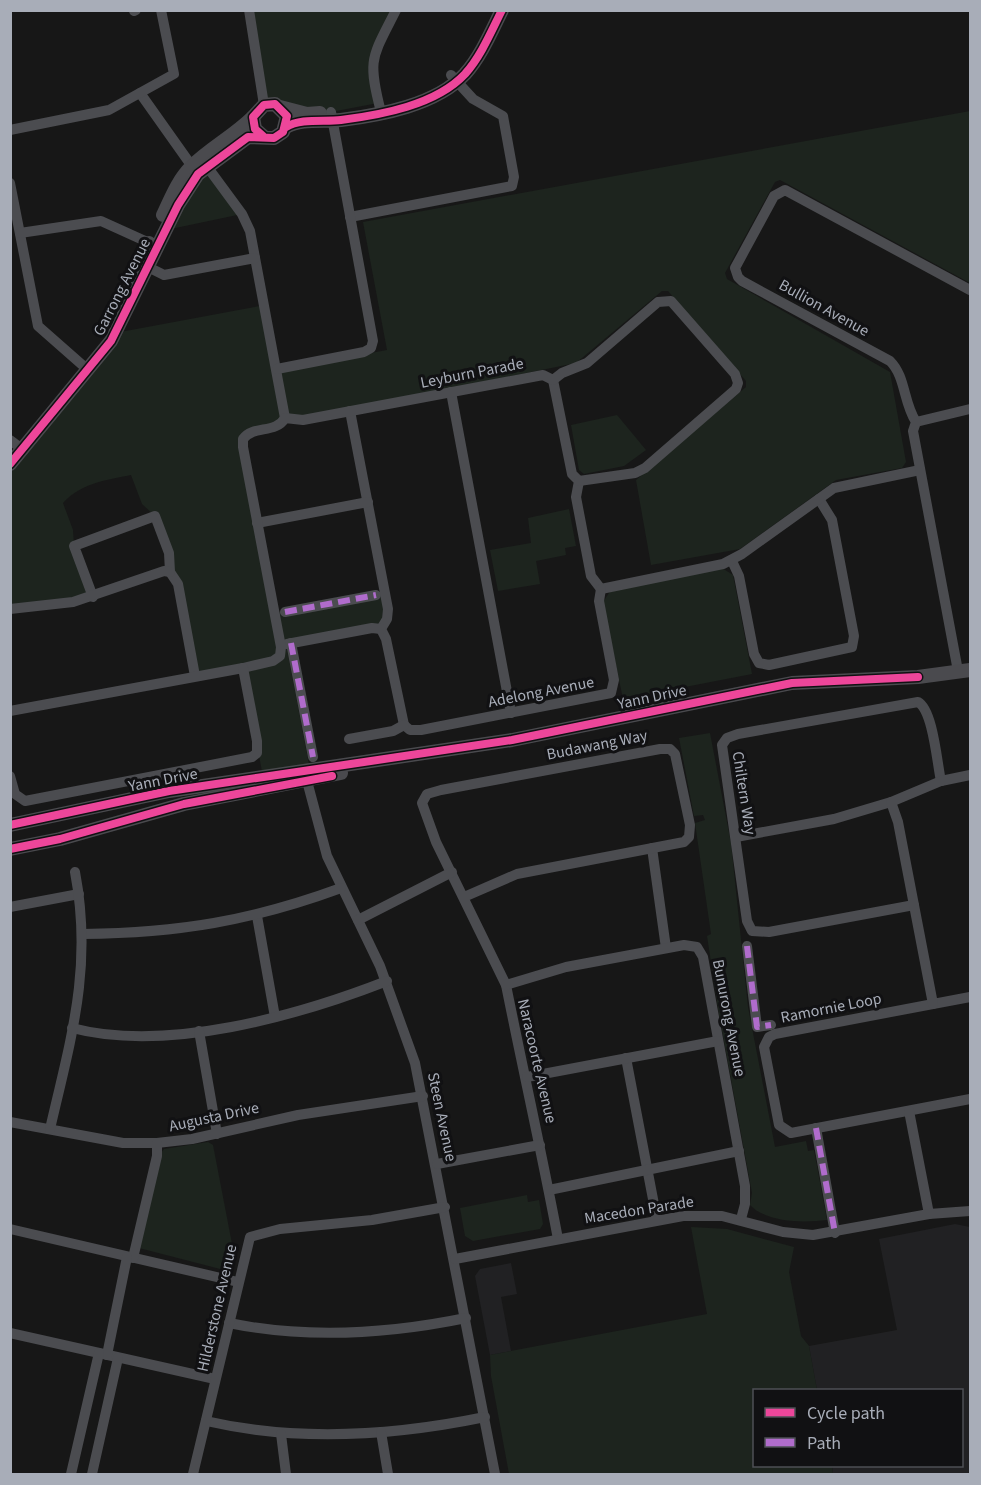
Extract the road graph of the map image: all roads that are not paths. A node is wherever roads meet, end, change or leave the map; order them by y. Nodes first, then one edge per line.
1 (161, 10) edge
2 (249, 10) edge
3 (396, 10) edge
4 (493, 10) edge
5 (502, 10) edge
6 (454, 79) junction
7 (140, 93) junction
8 (264, 105) junction
9 (280, 107) junction
10 (380, 107) junction
11 (331, 116) junction
12 (253, 117) junction
13 (286, 127) junction
14 (10, 130) edge
15 (263, 136) junction
16 (199, 166) junction
17 (10, 183) edge
18 (350, 218) junction
19 (20, 233) junction
20 (153, 244) junction
21 (255, 258) junction
22 (148, 267) junction
23 (970, 290) edge
24 (85, 368) junction
25 (277, 369) junction
26 (553, 380) junction
27 (451, 392) junction
28 (970, 409) edge
29 (350, 411) junction
30 (285, 418) junction
31 (916, 422) junction
32 (15, 446) edge
33 (10, 464) edge
34 (920, 470) junction
35 (579, 481) junction
36 (819, 499) junction
37 (368, 502) junction
38 (257, 523) junction
39 (732, 561) junction
40 (170, 572) junction
41 (601, 589) junction
42 (376, 595) dead end
43 (93, 597) junction
44 (10, 609) edge
45 (285, 612) dead end
46 (381, 629) junction
47 (284, 648) junction
48 (243, 668) junction
49 (964, 670) edge
50 (195, 676) junction
51 (10, 711) edge
52 (511, 714) junction
53 (404, 725) junction
54 (349, 740) dead end
55 (313, 757) dead end
56 (392, 758) junction
57 (970, 775) edge
58 (10, 776) edge
59 (307, 781) junction
60 (941, 781) junction
61 (891, 802) junction
62 (10, 825) edge
63 (736, 837) junction
64 (652, 848) junction
65 (10, 849) edge
66 (75, 872) dead end
67 (452, 872) junction
68 (341, 888) junction
69 (79, 894) junction
70 (464, 897) junction
71 (914, 905) junction
72 (10, 907) edge
73 (257, 916) junction
74 (358, 920) junction
75 (83, 934) junction
76 (747, 946) dead end
77 (666, 948) junction
78 (387, 981) junction
79 (506, 985) junction
80 (970, 997) edge
81 (933, 1004) junction
82 (276, 1017) junction
83 (771, 1025) dead end
84 (72, 1028) junction
85 (199, 1031) junction
86 (718, 1041) junction
87 (626, 1058) junction
88 (527, 1077) junction
89 (423, 1096) junction
90 (970, 1099) edge
91 (909, 1111) junction
92 (10, 1122) edge
93 (816, 1128) junction
94 (50, 1129) junction
95 (217, 1134) junction
96 (157, 1143) junction
97 (540, 1145) junction
98 (739, 1151) junction
99 (437, 1164) junction
100 (647, 1169) junction
101 (549, 1190) junction
102 (445, 1206) junction
103 (970, 1211) edge
104 (929, 1214) junction
105 (741, 1219) junction
106 (657, 1220) junction
107 (10, 1229) edge
108 (835, 1233) junction
109 (558, 1239) junction
110 (130, 1257) junction
111 (454, 1259) junction
112 (238, 1282) junction
113 (466, 1318) junction
114 (229, 1323) junction
115 (10, 1333) edge
116 (108, 1355) junction
117 (215, 1379) junction
118 (484, 1417) junction
119 (206, 1421) junction
120 (381, 1432) junction
121 (281, 1434) junction
122 (71, 1474) edge
123 (92, 1474) edge
124 (193, 1474) edge
125 (286, 1474) edge
126 (388, 1474) edge
127 (495, 1474) edge

1 - 7 street
2 - 8 street
3 - 10 street
4 - 6 street
5 - 6 street
6 - 10 street
6 - 18 street
7 - 14 street
7 - 16 street
8 - 9 street
8 - 12 street
9 - 11 street
9 - 13 street
10 - 11 street
11 - 13 street
11 - 18 street
12 - 15 street
12 - 16 street, Garrong Avenue
13 - 15 street
15 - 16 street, Garrong Avenue
16 - 20 street, Garrong Avenue
16 - 21 street
17 - 19 street
18 - 25 street
19 - 20 street
19 - 24 street
20 - 22 street, Garrong Avenue
20 - 24 street, Garrong Avenue
21 - 22 street
21 - 25 street
22 - 24 street, Garrong Avenue
23 - 31 street, Bullion Avenue
24 - 32 street, Garrong Avenue
25 - 30 street
26 - 27 street, Leyburn Parade
26 - 35 street, Adelong Avenue
26 - 35 street
27 - 29 street, Leyburn Parade
27 - 52 street
28 - 31 street
29 - 30 street, Leyburn Parade
29 - 37 street
30 - 38 street, Leyburn Parade
31 - 34 street, Bullion Avenue
32 - 33 street, Garrong Avenue
34 - 36 street
34 - 49 street, Bullion Avenue
35 - 41 street, Adelong Avenue
36 - 39 street
36 - 39 street
37 - 38 street
37 - 46 street
38 - 47 street
39 - 41 street
40 - 43 street
40 - 43 street
40 - 50 street
41 - 52 street, Adelong Avenue
42 - 45 street
43 - 44 street
46 - 47 street
46 - 53 street
47 - 48 street
47 - 55 street
48 - 50 street
48 - 58 street
49 - 56 street, Yann Drive
50 - 51 street
52 - 53 street, Adelong Avenue
53 - 54 street
56 - 59 street, Yann Drive
56 - 62 street, Yann Drive
57 - 60 street
59 - 65 street, Yann Drive
59 - 68 street, Steen Avenue
60 - 61 street
60 - 63 street, Chiltern Way
61 - 63 street
61 - 71 street
63 - 71 street, Chiltern Way
64 - 67 street, Budawang Way
64 - 70 street, Budawang Way
64 - 77 street
66 - 69 street
67 - 70 street, Budawang Way
67 - 74 street
68 - 73 street
68 - 74 street, Steen Avenue
69 - 72 street
69 - 75 street
70 - 79 street, Naracoorte Avenue
71 - 81 street
73 - 75 street
73 - 82 street
74 - 78 street, Steen Avenue
75 - 84 street
76 - 83 street
77 - 79 street, Bunurong Avenue
77 - 86 street, Bunurong Avenue
78 - 82 street
78 - 89 street, Steen Avenue
79 - 88 street, Naracoorte Avenue
80 - 81 street, Ramornie Loop
81 - 93 street, Ramornie Loop
82 - 85 street
84 - 85 street
84 - 94 street
85 - 95 street
86 - 87 street
86 - 98 street, Bunurong Avenue
87 - 88 street
87 - 100 street
88 - 97 street, Naracoorte Avenue
89 - 95 street, Augusta Drive
89 - 99 street, Steen Avenue
90 - 91 street, Ramornie Loop
91 - 93 street, Ramornie Loop
91 - 104 street
92 - 94 street, Augusta Drive
93 - 108 street
94 - 96 street, Augusta Drive
95 - 96 street, Augusta Drive
96 - 110 street
97 - 99 street
97 - 101 street, Naracoorte Avenue
98 - 100 street
98 - 105 street, Bunurong Avenue
99 - 102 street, Steen Avenue
100 - 101 street
100 - 106 street
101 - 109 street, Naracoorte Avenue
102 - 111 street, Steen Avenue
102 - 112 street, Hilderstone Avenue
103 - 104 street, Macedon Parade
104 - 108 street, Macedon Parade
105 - 106 street, Macedon Parade
105 - 108 street, Macedon Parade
106 - 109 street, Macedon Parade
107 - 110 street
109 - 111 street, Macedon Parade
110 - 112 street
110 - 116 street
111 - 113 street, Steen Avenue
112 - 114 street, Hilderstone Avenue
113 - 114 street
113 - 118 street, Steen Avenue
114 - 117 street, Hilderstone Avenue
115 - 116 street
116 - 117 street
116 - 122 street
116 - 123 street
117 - 119 street, Hilderstone Avenue
118 - 120 street
118 - 127 street, Steen Avenue
119 - 121 street
119 - 124 street, Hilderstone Avenue
120 - 121 street
120 - 126 street
121 - 125 street

